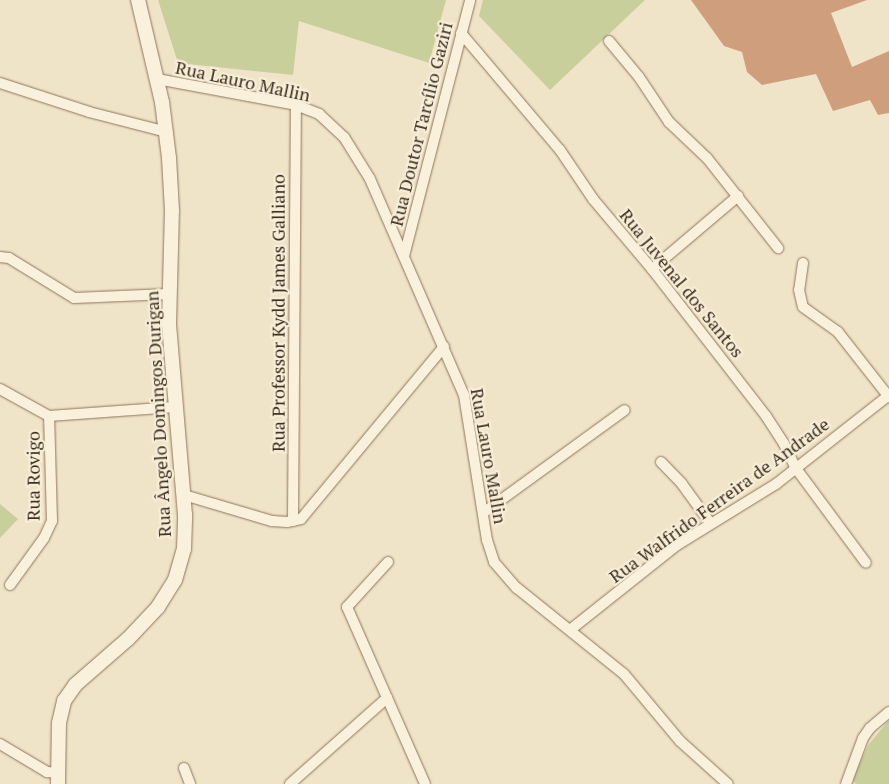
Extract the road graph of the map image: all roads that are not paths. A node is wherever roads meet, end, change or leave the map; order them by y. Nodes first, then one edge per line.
1 (138, 0) edge
2 (470, 0) edge
3 (461, 33) junction
4 (609, 40) dead end
5 (157, 79) junction
6 (0, 83) edge
7 (296, 104) junction
8 (167, 132) junction
9 (738, 196) junction
10 (778, 248) dead end
11 (404, 256) junction
12 (0, 257) edge
13 (803, 263) dead end
14 (652, 270) junction
15 (169, 294) junction
16 (444, 347) junction
17 (0, 388) edge
18 (889, 396) edge
19 (175, 407) junction
20 (625, 410) dead end
21 (49, 416) junction
22 (662, 462) dead end
23 (795, 467) junction
24 (184, 495) junction
25 (482, 513) junction
26 (293, 522) junction
27 (710, 524) junction
28 (388, 562) dead end
29 (866, 563) dead end
30 (10, 585) dead end
31 (570, 630) junction
32 (387, 698) junction
33 (889, 712) edge
34 (0, 744) edge
35 (184, 768) dead end
36 (58, 779) edge
37 (190, 784) edge
38 (290, 784) edge
39 (425, 784) edge
40 (728, 784) edge
41 (846, 784) edge

1 - 5 street, Rua Ângelo Domingos Durigan
2 - 3 street, Rua Doutor Tarcílio Gaziri
3 - 11 street, Rua Doutor Tarcílio Gaziri
3 - 14 street, Rua Juvenal dos Santos
4 - 9 street
5 - 7 street, Rua Lauro Mallin
5 - 8 street, Rua Ângelo Domingos Durigan
6 - 8 street
7 - 11 street, Rua Lauro Mallin
7 - 26 street, Rua Professor Kydd James Galliano
8 - 15 street, Rua Ângelo Domingos Durigan
9 - 10 street
9 - 14 street
11 - 16 street, Rua Lauro Mallin
12 - 15 street
13 - 18 street
14 - 23 street, Rua Juvenal dos Santos
15 - 19 street, Rua Ângelo Domingos Durigan
16 - 25 street, Rua Lauro Mallin
16 - 26 street
17 - 21 street
18 - 23 street, Rua Walfrido Ferreira de Andrade
19 - 21 street
19 - 24 street, Rua Ângelo Domingos Durigan
20 - 25 street
21 - 30 street, Rua Rovigo
22 - 27 street
23 - 27 street, Rua Walfrido Ferreira de Andrade
23 - 29 street, Rua Juvenal dos Santos
24 - 26 street
24 - 36 street, Rua Ângelo Domingos Durigan
25 - 31 street, Rua Lauro Mallin
27 - 31 street, Rua Walfrido Ferreira de Andrade
28 - 32 street
31 - 40 street, Rua Lauro Mallin
32 - 38 street
32 - 39 street
33 - 41 street
34 - 36 street
35 - 37 street

